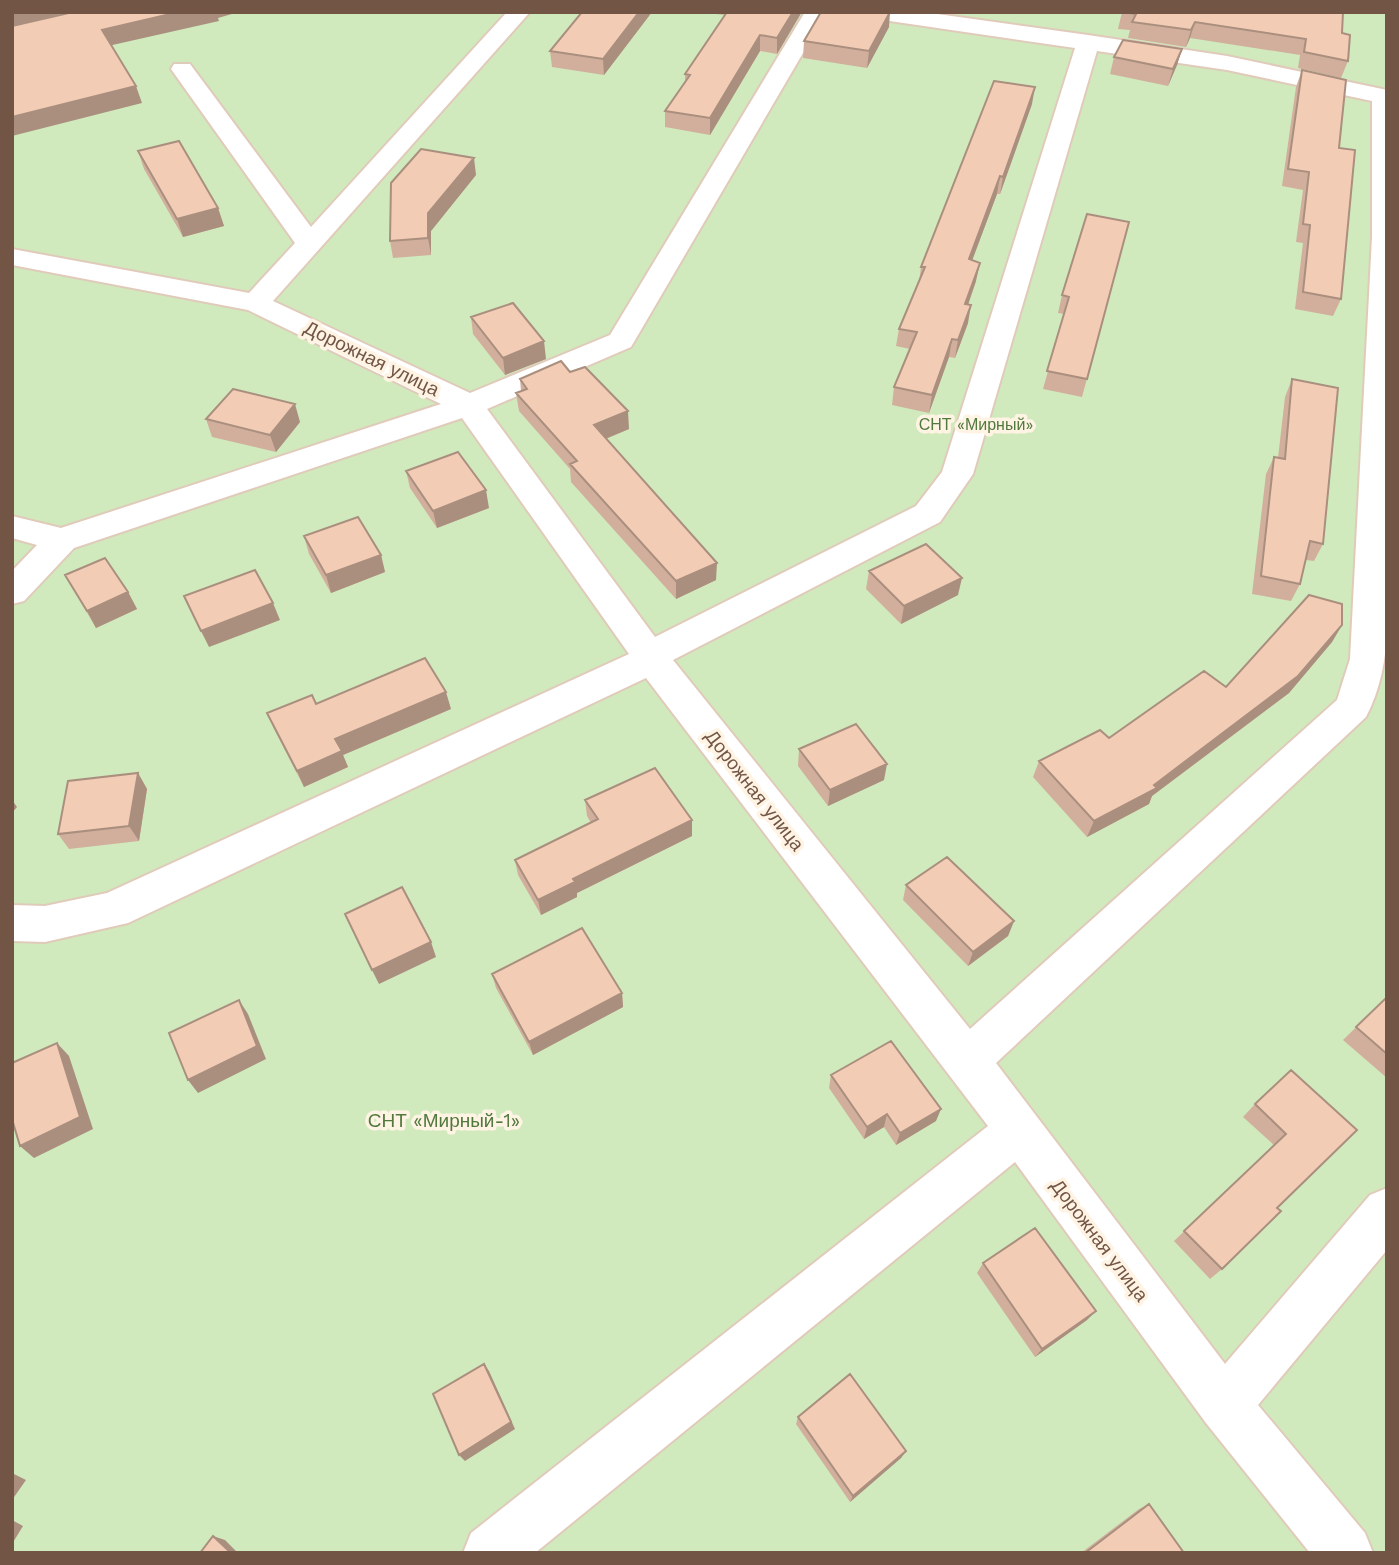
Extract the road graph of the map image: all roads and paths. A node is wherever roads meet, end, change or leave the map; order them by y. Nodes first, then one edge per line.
1 (519, 12) edge
2 (816, 12) edge
3 (876, 12) edge
4 (1088, 42) junction
5 (182, 69) dead end
6 (1385, 97) edge
7 (1386, 237) edge
8 (309, 243) junction
9 (12, 257) edge
10 (256, 303) junction
11 (470, 405) junction
12 (12, 527) edge
13 (62, 540) junction
14 (12, 592) edge
15 (651, 658) junction
16 (12, 923) edge
17 (967, 1060) junction
18 (1018, 1130) junction
19 (1387, 1212) edge
20 (1224, 1405) junction
21 (491, 1553) edge
22 (1345, 1553) edge

1 - 8 street
2 - 11 street
3 - 4 street
4 - 6 street
4 - 15 street
5 - 8 street
6 - 7 street
7 - 17 street
8 - 10 street
9 - 10 street, Дорожная улица
10 - 11 street, Дорожная улица
11 - 13 street
11 - 15 street, Дорожная улица
12 - 13 street
13 - 14 street
15 - 16 street
15 - 17 street, Дорожная улица
17 - 18 street, Дорожная улица
18 - 20 street, Дорожная улица
18 - 21 street
19 - 20 street
20 - 22 street, Дорожная улица

